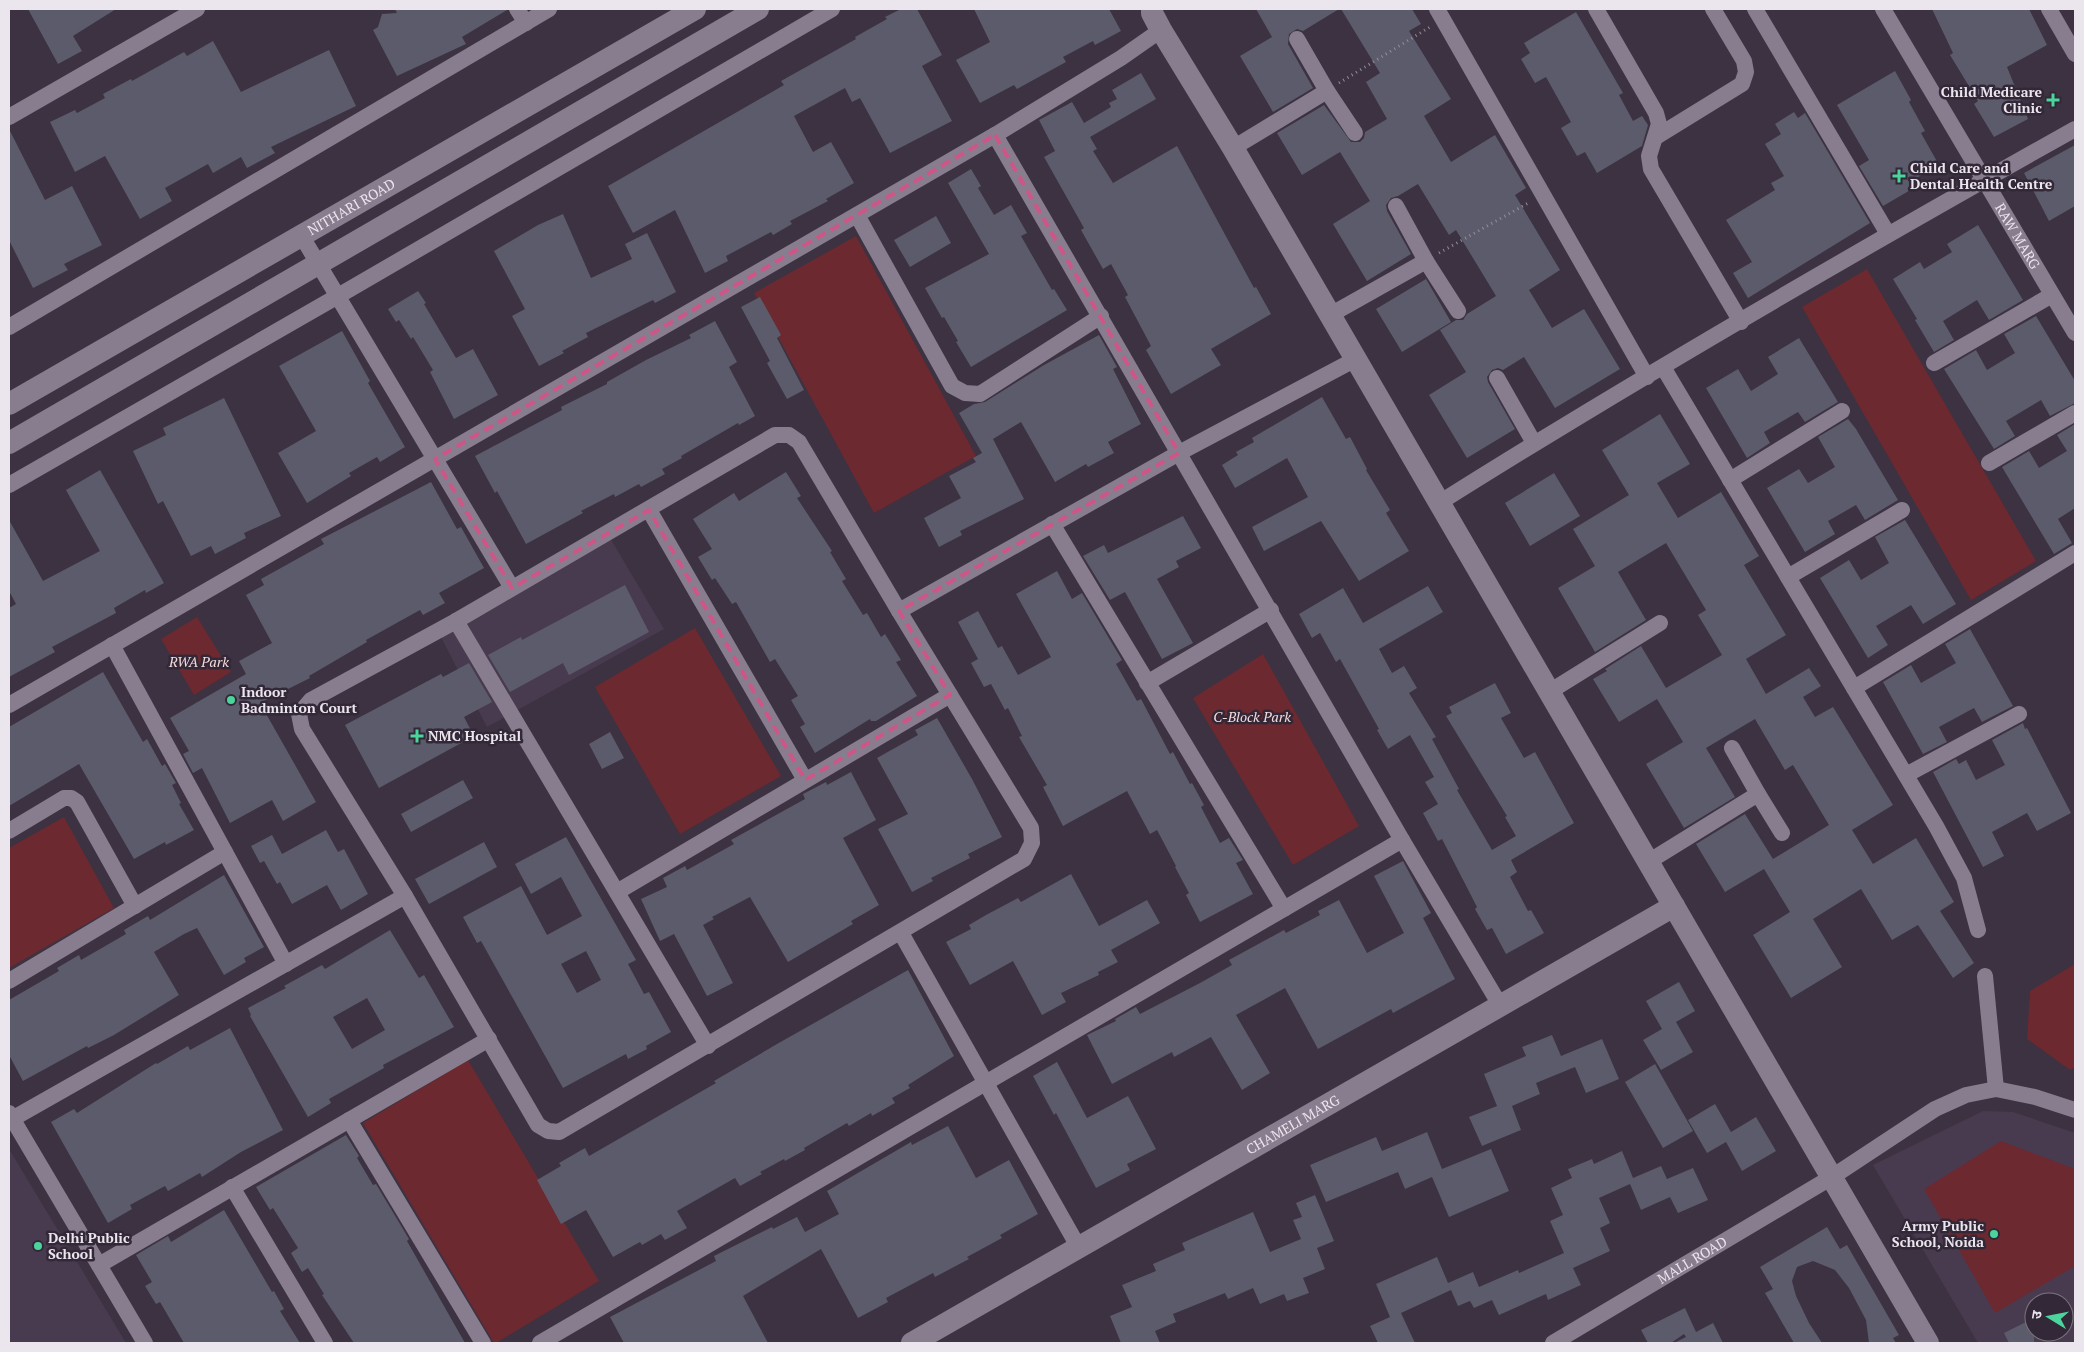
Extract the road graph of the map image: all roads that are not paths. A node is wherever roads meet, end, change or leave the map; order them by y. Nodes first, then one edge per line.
1 (197, 9) edge
2 (549, 9) edge
3 (695, 9) edge
4 (758, 9) edge
5 (832, 9) edge
6 (1596, 9) edge
7 (1713, 9) edge
8 (1755, 9) edge
9 (1883, 9) edge
10 (2049, 9) edge
11 (1440, 14) edge
12 (1153, 15) edge
13 (521, 16) edge
14 (1297, 39) dead end
15 (2075, 52) edge
16 (1327, 91) junction
17 (9, 117) edge
18 (2075, 129) edge
19 (1355, 132) dead end
20 (995, 135) junction
21 (1656, 137) junction
22 (1233, 148) junction
23 (1984, 180) junction
24 (1396, 206) dead end
25 (857, 215) junction
26 (1888, 234) junction
27 (301, 235) junction
28 (1426, 261) junction
29 (318, 263) junction
30 (2052, 295) junction
31 (338, 296) junction
32 (1458, 311) dead end
33 (1330, 315) junction
34 (1100, 316) junction
35 (1741, 322) junction
36 (9, 327) edge
37 (2075, 333) edge
38 (1356, 359) junction
39 (1934, 363) dead end
40 (1663, 367) junction
41 (1647, 377) junction
42 (1497, 378) dead end
43 (9, 404) edge
44 (1842, 411) dead end
45 (2075, 413) edge
46 (9, 443) edge
47 (1534, 443) junction
48 (1179, 453) junction
49 (435, 459) junction
50 (1989, 462) dead end
51 (1730, 480) junction
52 (9, 485) edge
53 (1440, 503) junction
54 (649, 510) junction
55 (1902, 510) dead end
56 (1052, 524) junction
57 (2075, 553) edge
58 (1788, 577) junction
59 (512, 588) junction
60 (1271, 610) junction
61 (899, 611) junction
62 (456, 621) junction
63 (1660, 623) dead end
64 (112, 645) junction
65 (1147, 683) junction
66 (1854, 688) junction
67 (1549, 692) junction
68 (950, 695) junction
69 (9, 705) edge
70 (2020, 714) dead end
71 (1732, 748) dead end
72 (1906, 775) junction
73 (805, 780) junction
74 (1758, 794) junction
75 (9, 831) edge
76 (1782, 833) dead end
77 (1402, 840) junction
78 (225, 852) junction
79 (1648, 862) junction
80 (617, 892) junction
81 (405, 896) junction
82 (135, 906) junction
83 (1674, 906) junction
84 (1284, 909) junction
85 (1978, 930) dead end
86 (901, 933) junction
87 (286, 964) junction
88 (1985, 976) dead end
89 (9, 981) edge
90 (1500, 1005) junction
91 (489, 1039) junction
92 (708, 1046) junction
93 (985, 1083) junction
94 (1996, 1089) junction
95 (2075, 1110) edge
96 (11, 1116) edge
97 (349, 1120) junction
98 (1832, 1178) junction
99 (232, 1188) junction
100 (1079, 1248) junction
101 (98, 1265) junction
102 (145, 1343) edge
103 (325, 1343) edge
104 (483, 1343) edge
105 (540, 1343) edge
106 (912, 1343) edge
107 (1553, 1343) edge
108 (1928, 1343) edge

1 - 17 street
2 - 13 street
3 - 27 street, NITHARI ROAD
4 - 29 street
5 - 31 street
6 - 21 street
7 - 21 street
8 - 26 street
9 - 23 street, RAW MARG
10 - 15 street
11 - 41 street
12 - 20 street
12 - 22 street
13 - 36 street
14 - 16 street
16 - 19 street
16 - 22 street
18 - 23 street
20 - 25 street
20 - 34 street
21 - 35 street
22 - 33 street
23 - 26 street
23 - 30 street, RAW MARG
24 - 28 street
25 - 34 street
25 - 49 street
26 - 35 street
27 - 29 street
27 - 43 street, NITHARI ROAD
28 - 32 street
28 - 33 street
29 - 31 street
29 - 46 street
30 - 37 street, RAW MARG
30 - 39 street
31 - 49 street
31 - 52 street
33 - 38 street
34 - 48 street
35 - 40 street
38 - 48 street
38 - 53 street
40 - 41 street
40 - 51 street
41 - 47 street
42 - 47 street
44 - 51 street
45 - 50 street
47 - 53 street
48 - 56 street
48 - 60 street
49 - 59 street
49 - 64 street
51 - 58 street
53 - 67 street
54 - 59 street
54 - 61 street
54 - 73 street
55 - 58 street
56 - 61 street
56 - 65 street
57 - 66 street
58 - 66 street
59 - 62 street
60 - 65 street
60 - 77 street
61 - 68 street
62 - 80 street
62 - 81 street
63 - 67 street
64 - 69 street
64 - 78 street
65 - 84 street
66 - 72 street
67 - 79 street
68 - 73 street
68 - 86 street
70 - 72 street
71 - 74 street
72 - 85 street
73 - 80 street
74 - 76 street
74 - 79 street
75 - 82 street
77 - 84 street
77 - 90 street
78 - 82 street
78 - 87 street
79 - 83 street
80 - 92 street
81 - 87 street
81 - 91 street
82 - 89 street
83 - 90 street, CHAMELI MARG
83 - 98 street
84 - 93 street
86 - 92 street
86 - 93 street
87 - 96 street
88 - 94 street
90 - 100 street, CHAMELI MARG
91 - 92 street
91 - 97 street
93 - 100 street
93 - 105 street
94 - 95 street
94 - 98 street, MALL ROAD
96 - 101 street
97 - 99 street
97 - 104 street
98 - 107 street, MALL ROAD
98 - 108 street
99 - 101 street
99 - 103 street
100 - 106 street, CHAMELI MARG
101 - 102 street

